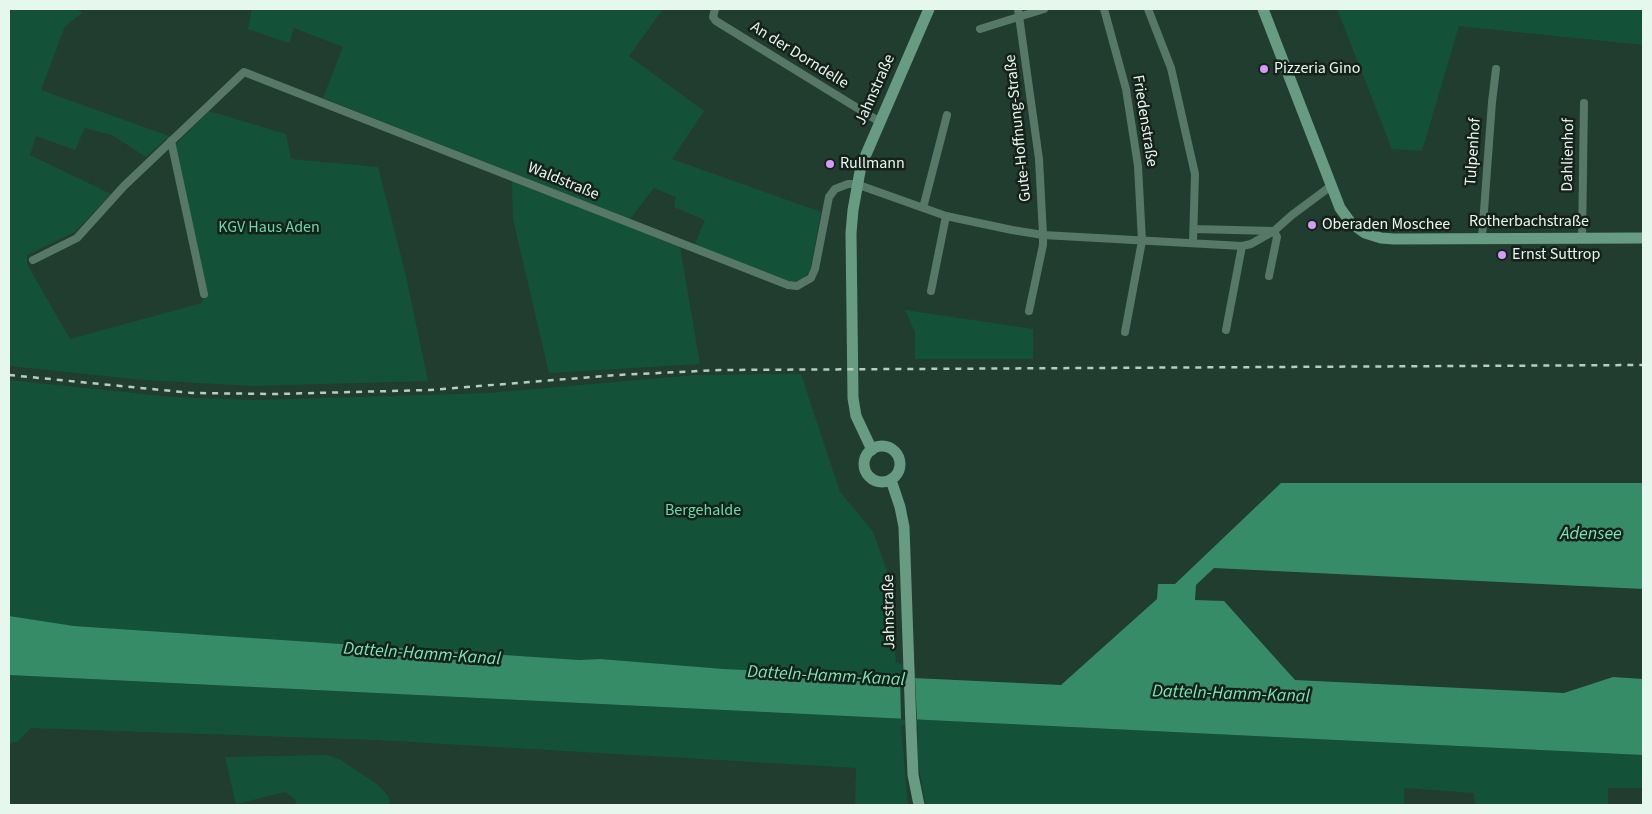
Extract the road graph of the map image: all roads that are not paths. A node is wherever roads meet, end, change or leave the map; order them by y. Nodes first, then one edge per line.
1 (715, 9) edge
2 (929, 9) edge
3 (1018, 9) edge
4 (1044, 9) edge
5 (1104, 9) edge
6 (1148, 9) edge
7 (1263, 9) edge
8 (1020, 18) junction
9 (980, 28) dead end
10 (1496, 69) dead end
11 (1584, 103) dead end
12 (947, 115) dead end
13 (880, 122) junction
14 (171, 141) junction
15 (856, 184) junction
16 (1331, 186) junction
17 (923, 208) junction
18 (946, 216) junction
19 (1194, 229) junction
20 (1274, 231) junction
21 (1043, 235) junction
22 (1482, 238) junction
23 (1582, 238) junction
24 (1643, 238) edge
25 (1142, 241) junction
26 (1193, 243) junction
27 (1242, 246) junction
28 (33, 260) dead end
29 (1269, 276) dead end
30 (931, 291) dead end
31 (204, 294) dead end
32 (1029, 311) dead end
33 (1226, 330) dead end
34 (1125, 332) dead end
35 (872, 450) junction
36 (890, 480) junction
37 (920, 805) edge

1 - 13 street, An der Dorndelle
2 - 13 main road, Jahnstraße
3 - 8 street, Gute-Hoffnung-Straße
4 - 8 street
5 - 25 street, Friedenstraße
6 - 19 street
7 - 16 main road, Rotherbachstraße
8 - 9 street
8 - 21 street, Gute-Hoffnung-Straße
10 - 22 street, Tulpenhof
11 - 23 street, Dahlienhof
12 - 17 street
13 - 15 main road, Jahnstraße
14 - 15 street, Waldstraße
14 - 28 street
14 - 31 street
15 - 17 street
15 - 35 main road, Jahnstraße
16 - 20 street
16 - 22 main road, Rotherbachstraße
17 - 18 street
18 - 21 street
18 - 30 street
19 - 20 street
19 - 26 street
20 - 27 street
20 - 29 street
21 - 25 street
21 - 32 street, Gute-Hoffnung-Straße
22 - 23 main road, Rotherbachstraße
23 - 24 main road, Rotherbachstraße
25 - 26 street
25 - 34 street, Friedenstraße
26 - 27 street
27 - 33 street
35 - 36 main road
35 - 36 main road
36 - 37 main road, Jahnstraße

